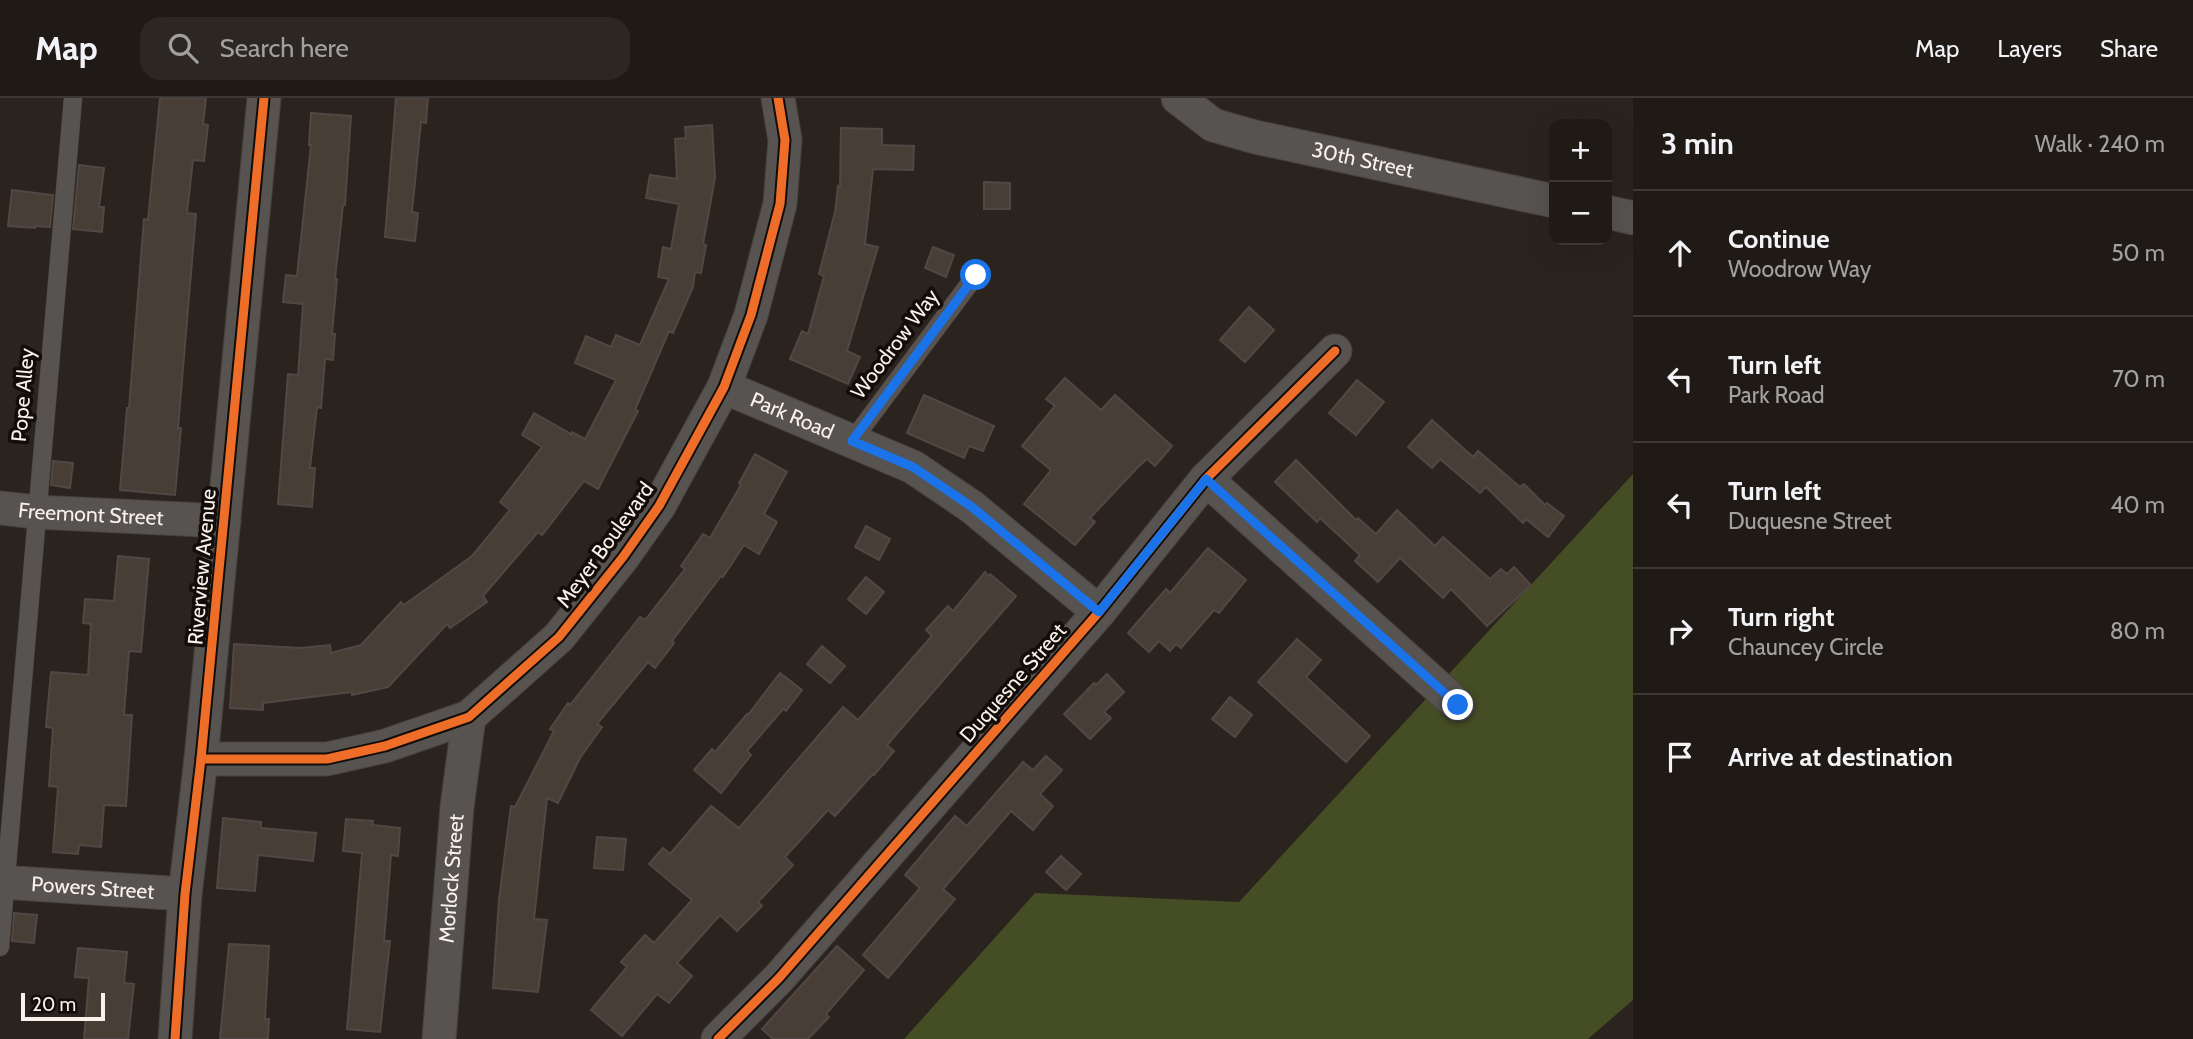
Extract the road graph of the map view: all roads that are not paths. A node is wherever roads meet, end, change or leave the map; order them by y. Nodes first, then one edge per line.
1 (73, 98) edge
2 (264, 98) edge
3 (778, 98) edge
4 (1178, 98) edge
5 (1549, 200) edge
6 (1612, 213) edge
7 (1633, 218) edge
8 (976, 275) dead end
9 (1335, 351) dead end
10 (724, 387) junction
11 (852, 441) junction
12 (1206, 479) junction
13 (0, 509) edge
14 (36, 512) junction
15 (224, 521) junction
16 (1099, 612) junction
17 (1458, 705) dead end
18 (469, 717) junction
19 (201, 759) junction
20 (3, 882) edge
21 (185, 894) junction
22 (0, 947) edge
23 (175, 1039) edge
24 (439, 1039) edge
25 (718, 1039) edge

1 - 14 lane, Pope Alley
2 - 15 street, Riverview Avenue
3 - 10 street, Meyer Boulevard
4 - 5 street, 30th Street
6 - 7 street
8 - 11 lane, Woodrow Way
9 - 12 street, Duquesne Street
10 - 11 street, Park Road
10 - 18 street, Meyer Boulevard
11 - 16 street, Park Road
12 - 16 street, Duquesne Street
12 - 17 street
13 - 14 street, Freemont Street
14 - 15 street, Freemont Street
14 - 20 lane, Pope Alley
15 - 19 street, Riverview Avenue
16 - 25 street, Duquesne Street
18 - 19 street, Meyer Boulevard
18 - 24 street, Morlock Street
19 - 21 street, Riverview Avenue
20 - 21 street, Powers Street
20 - 22 lane, Pope Alley
21 - 23 street, Riverview Avenue

